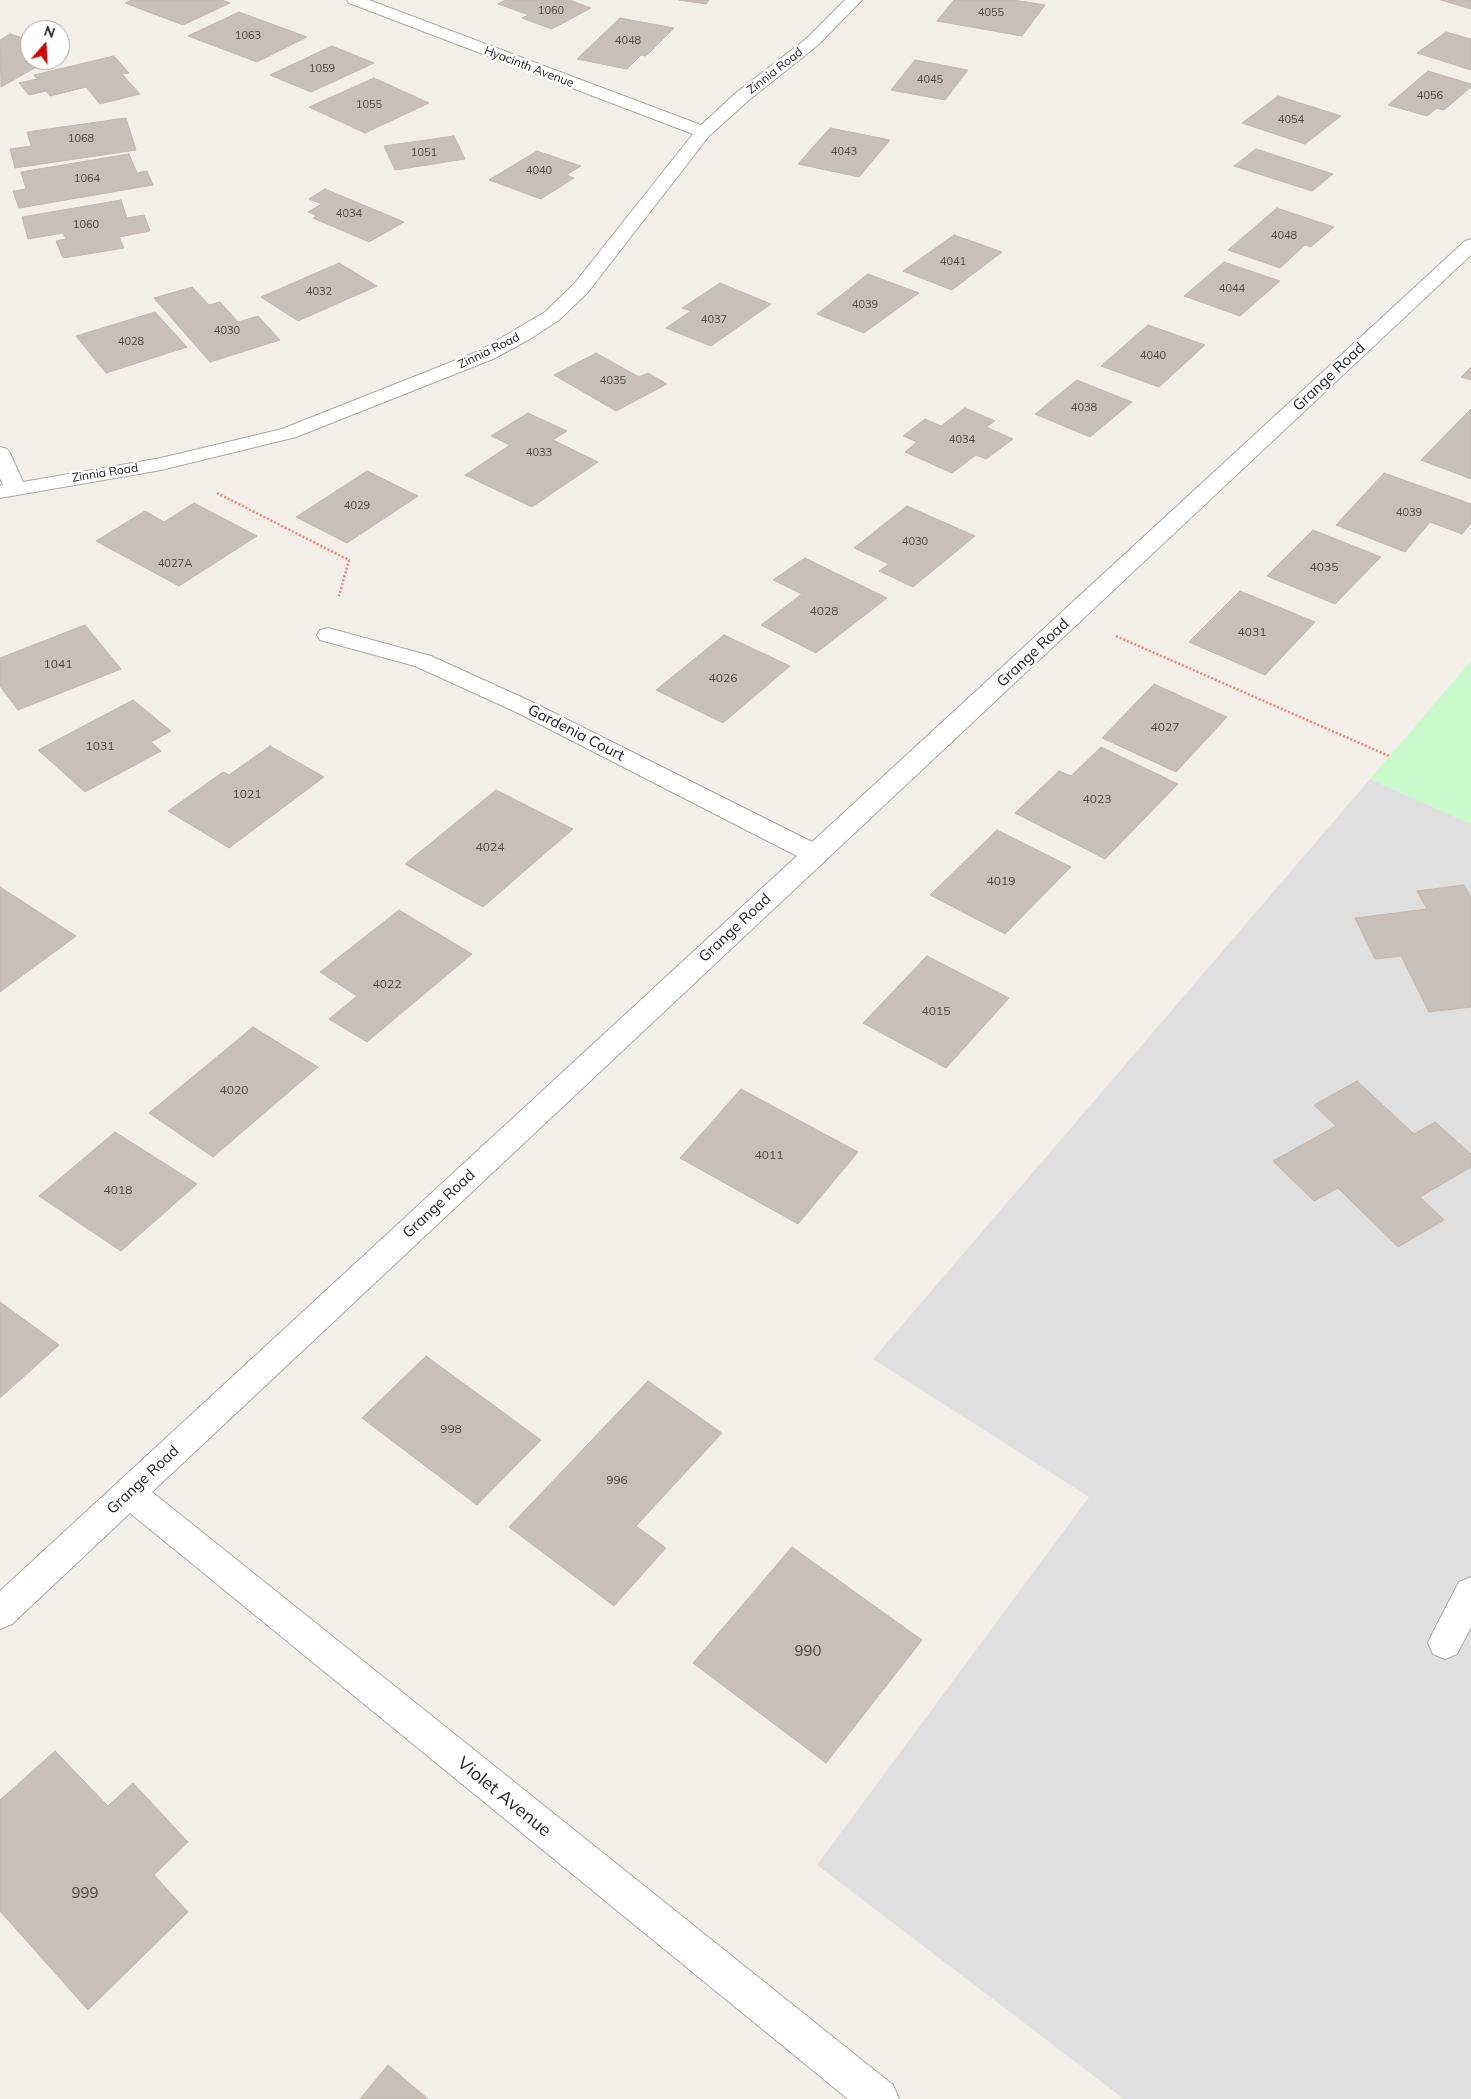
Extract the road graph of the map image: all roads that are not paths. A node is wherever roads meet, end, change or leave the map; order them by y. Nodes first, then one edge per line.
1 (355, 0) edge
2 (854, 0) edge
3 (703, 132) junction
4 (1471, 244) edge
5 (0, 453) edge
6 (8, 490) edge
7 (328, 635) road end
8 (815, 854) junction
9 (129, 1493) junction
10 (1471, 1593) edge
11 (0, 1612) edge
12 (1445, 1643) dead end
13 (879, 2099) edge

1 - 3 street, Hyacinth Avenue
2 - 3 street, Zinnia Road
3 - 6 street, Zinnia Road
4 - 8 street, Grange Road
5 - 6 street
7 - 8 street, Gardenia Court
8 - 9 street, Grange Road
9 - 11 street, Grange Road
9 - 13 street, Violet Avenue
10 - 12 street

